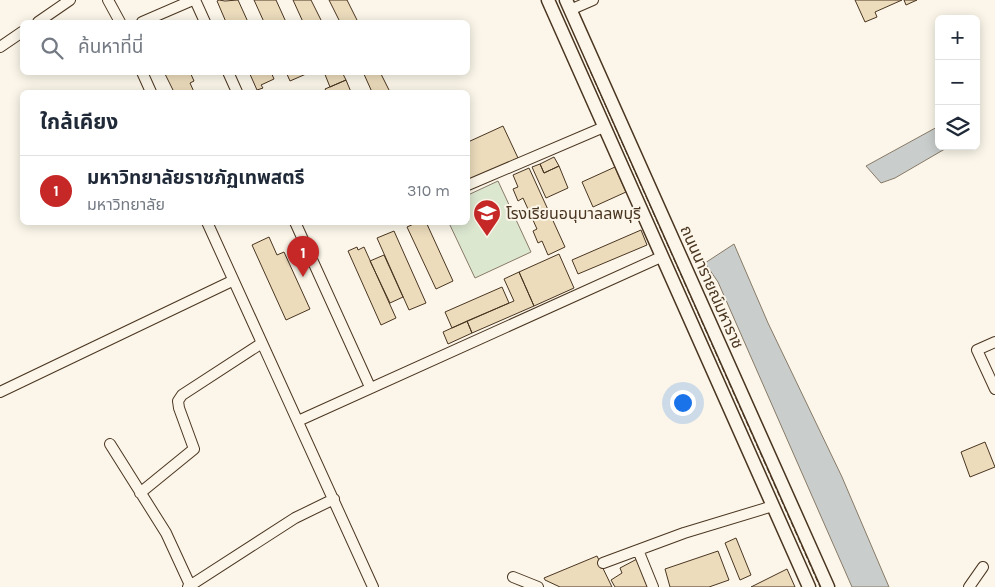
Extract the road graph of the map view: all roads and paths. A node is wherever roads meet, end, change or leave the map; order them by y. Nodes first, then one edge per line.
1 (70, 0) edge
2 (108, 0) edge
3 (194, 0) edge
4 (548, 0) edge
5 (593, 0) edge
6 (568, 5) edge
7 (41, 20) edge
8 (119, 20) edge
9 (147, 20) edge
10 (205, 20) edge
11 (20, 33) edge
12 (0, 47) edge
13 (143, 75) edge
14 (229, 75) edge
15 (150, 90) edge
16 (236, 90) edge
17 (604, 127) junction
18 (470, 184) edge
19 (208, 225) edge
20 (296, 225) edge
21 (661, 257) junction
22 (232, 281) junction
23 (995, 342) edge
24 (262, 343) junction
25 (370, 388) junction
26 (995, 389) edge
27 (0, 392) edge
28 (298, 421) junction
29 (110, 444) dead end
30 (140, 493) junction
31 (334, 499) junction
32 (772, 506) junction
33 (638, 550) junction
34 (603, 563) dead end
35 (983, 567) dead end
36 (512, 577) dead end
37 (189, 586) edge
38 (373, 587) edge
39 (538, 587) edge
40 (652, 587) edge
41 (809, 587) edge
42 (828, 587) edge
43 (969, 587) edge

1 - 7 street
2 - 8 street
3 - 9 street
3 - 10 street
4 - 17 main road
5 - 6 street
6 - 42 main road, ถนนนารายณ์มหาราช
11 - 12 street
13 - 15 street
14 - 16 street
17 - 18 street
17 - 21 main road
19 - 22 street
20 - 25 street
21 - 25 street
21 - 32 main road
22 - 24 street
22 - 27 street
23 - 26 street
24 - 28 street
24 - 30 street
25 - 28 street
28 - 31 street
29 - 30 street
30 - 37 street
31 - 37 street
31 - 38 street
32 - 33 street
32 - 41 main road
33 - 34 street
33 - 40 street
35 - 43 street
36 - 39 street

